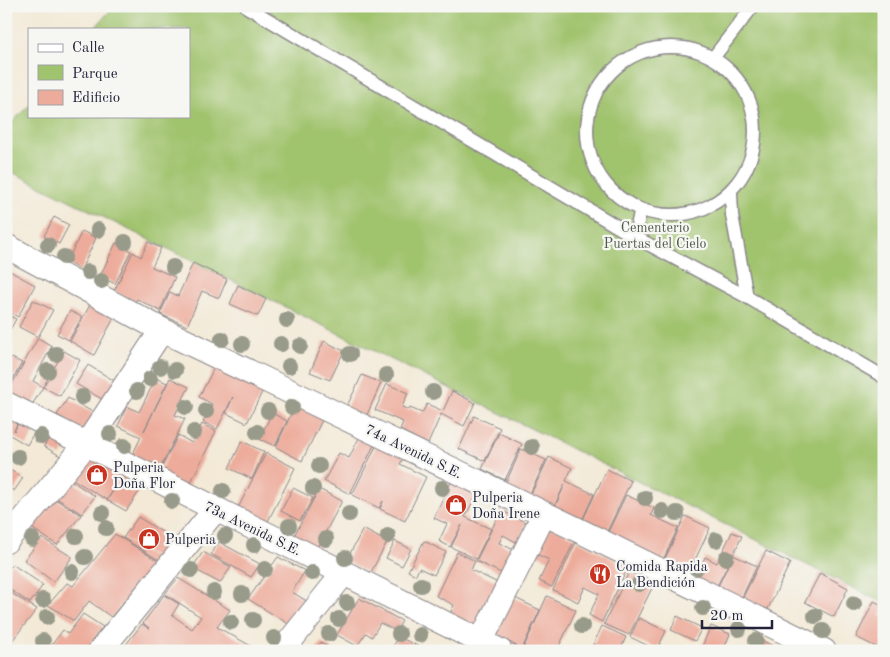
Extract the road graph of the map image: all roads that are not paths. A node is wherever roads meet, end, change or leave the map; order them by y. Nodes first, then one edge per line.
1 (753, 6) edge
2 (247, 8) dead end
3 (713, 58) junction
4 (731, 193) junction
5 (640, 212) junction
6 (635, 237) junction
7 (6, 246) edge
8 (747, 297) junction
9 (162, 330) junction
10 (884, 377) edge
11 (6, 404) edge
12 (86, 444) junction
13 (215, 510) junction
14 (544, 514) junction
15 (6, 541) edge
16 (344, 573) junction
17 (490, 646) edge
18 (100, 651) edge
19 (282, 651) edge
20 (824, 651) edge

1 - 3 lane
2 - 6 lane
3 - 4 lane
3 - 5 lane
4 - 5 lane
4 - 8 lane
5 - 6 lane
6 - 8 lane
7 - 9 street, 74a Avenida S.E.
8 - 10 lane
9 - 12 street
9 - 14 street, 74a Avenida S.E.
11 - 12 street, 73a Avenida S.E.
12 - 13 street, 73a Avenida S.E.
12 - 15 street
13 - 16 street, 73a Avenida S.E.
13 - 18 street
14 - 17 street
14 - 20 street, 74a Avenida S.E.
16 - 17 street, 73a Avenida S.E.
16 - 19 street

